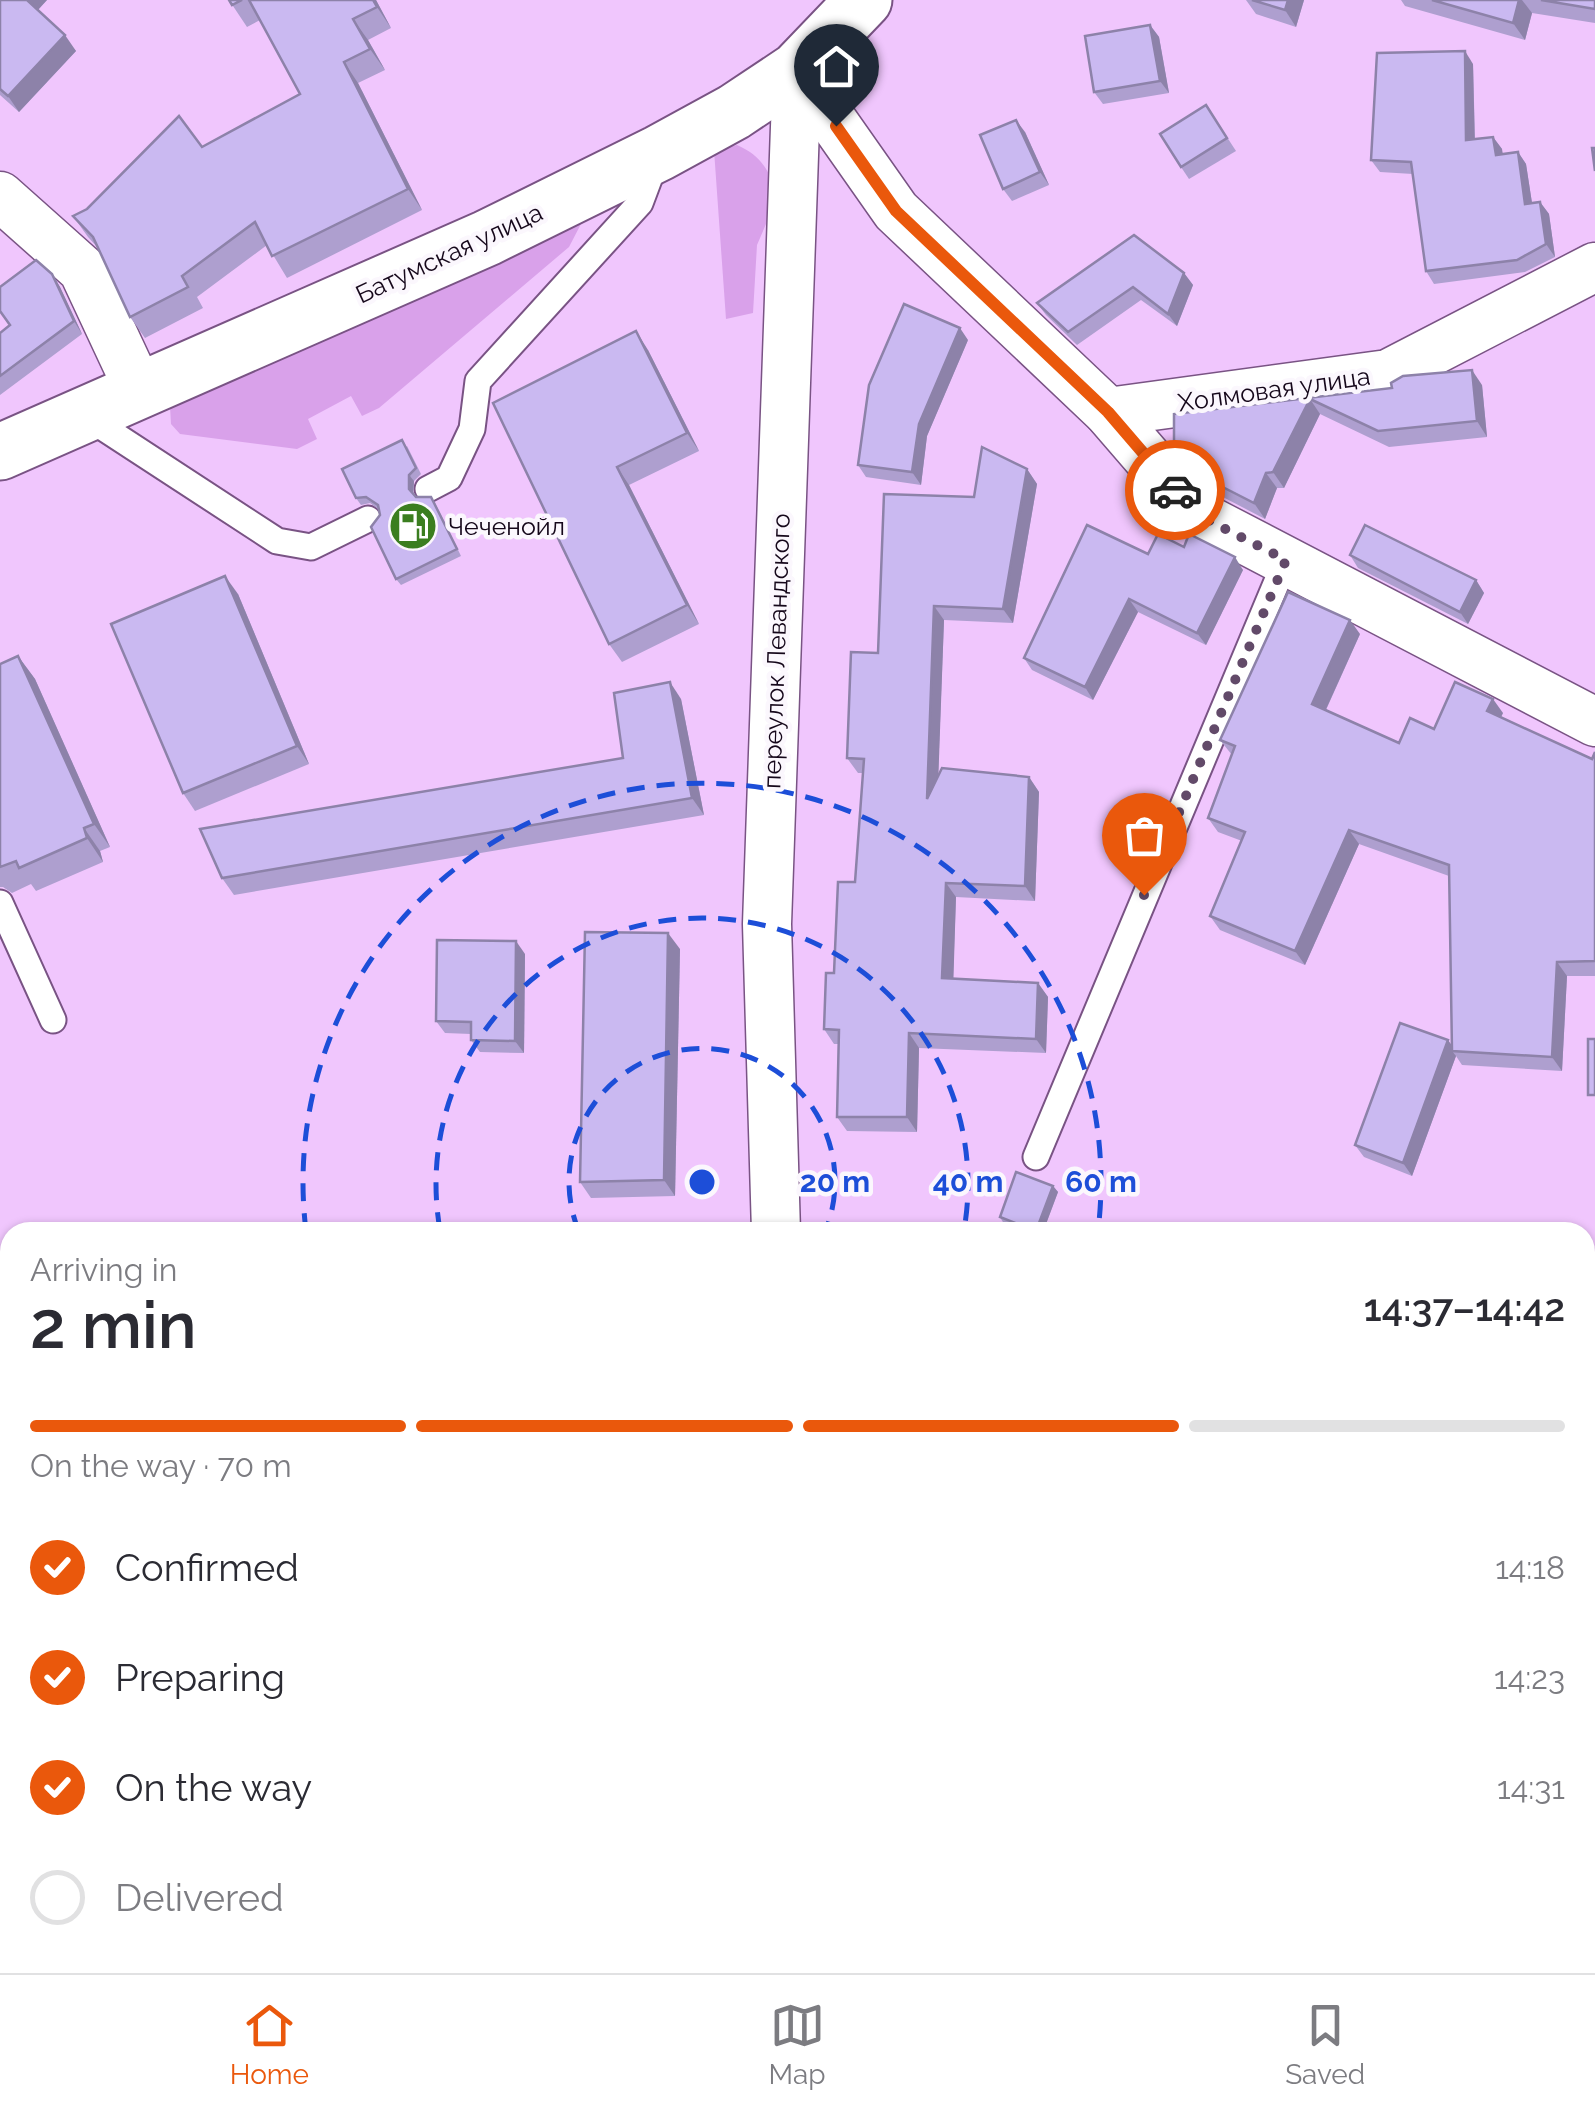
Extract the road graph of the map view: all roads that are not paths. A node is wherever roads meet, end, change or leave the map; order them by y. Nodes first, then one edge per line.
1 (864, 0) edge
2 (797, 70) junction
3 (658, 153) junction
4 (0, 196) edge
5 (1595, 267) edge
6 (140, 392) junction
7 (1108, 412) junction
8 (84, 415) junction
9 (0, 452) edge
10 (428, 489) dead end
11 (368, 519) dead end
12 (1286, 560) junction
13 (1595, 722) edge
14 (0, 903) edge
15 (53, 1020) dead end
16 (1036, 1157) dead end
17 (776, 1222) edge

1 - 2 main road, Батумская улица
2 - 3 main road, Батумская улица
2 - 7 street
2 - 17 street, переулок Левандского
3 - 6 main road, Батумская улица
3 - 10 lane
4 - 6 street
5 - 7 street, Холмовая улица
6 - 8 main road, Батумская улица
7 - 12 street
8 - 9 main road, Батумская улица
8 - 11 lane
12 - 13 street
12 - 16 lane
14 - 15 lane

